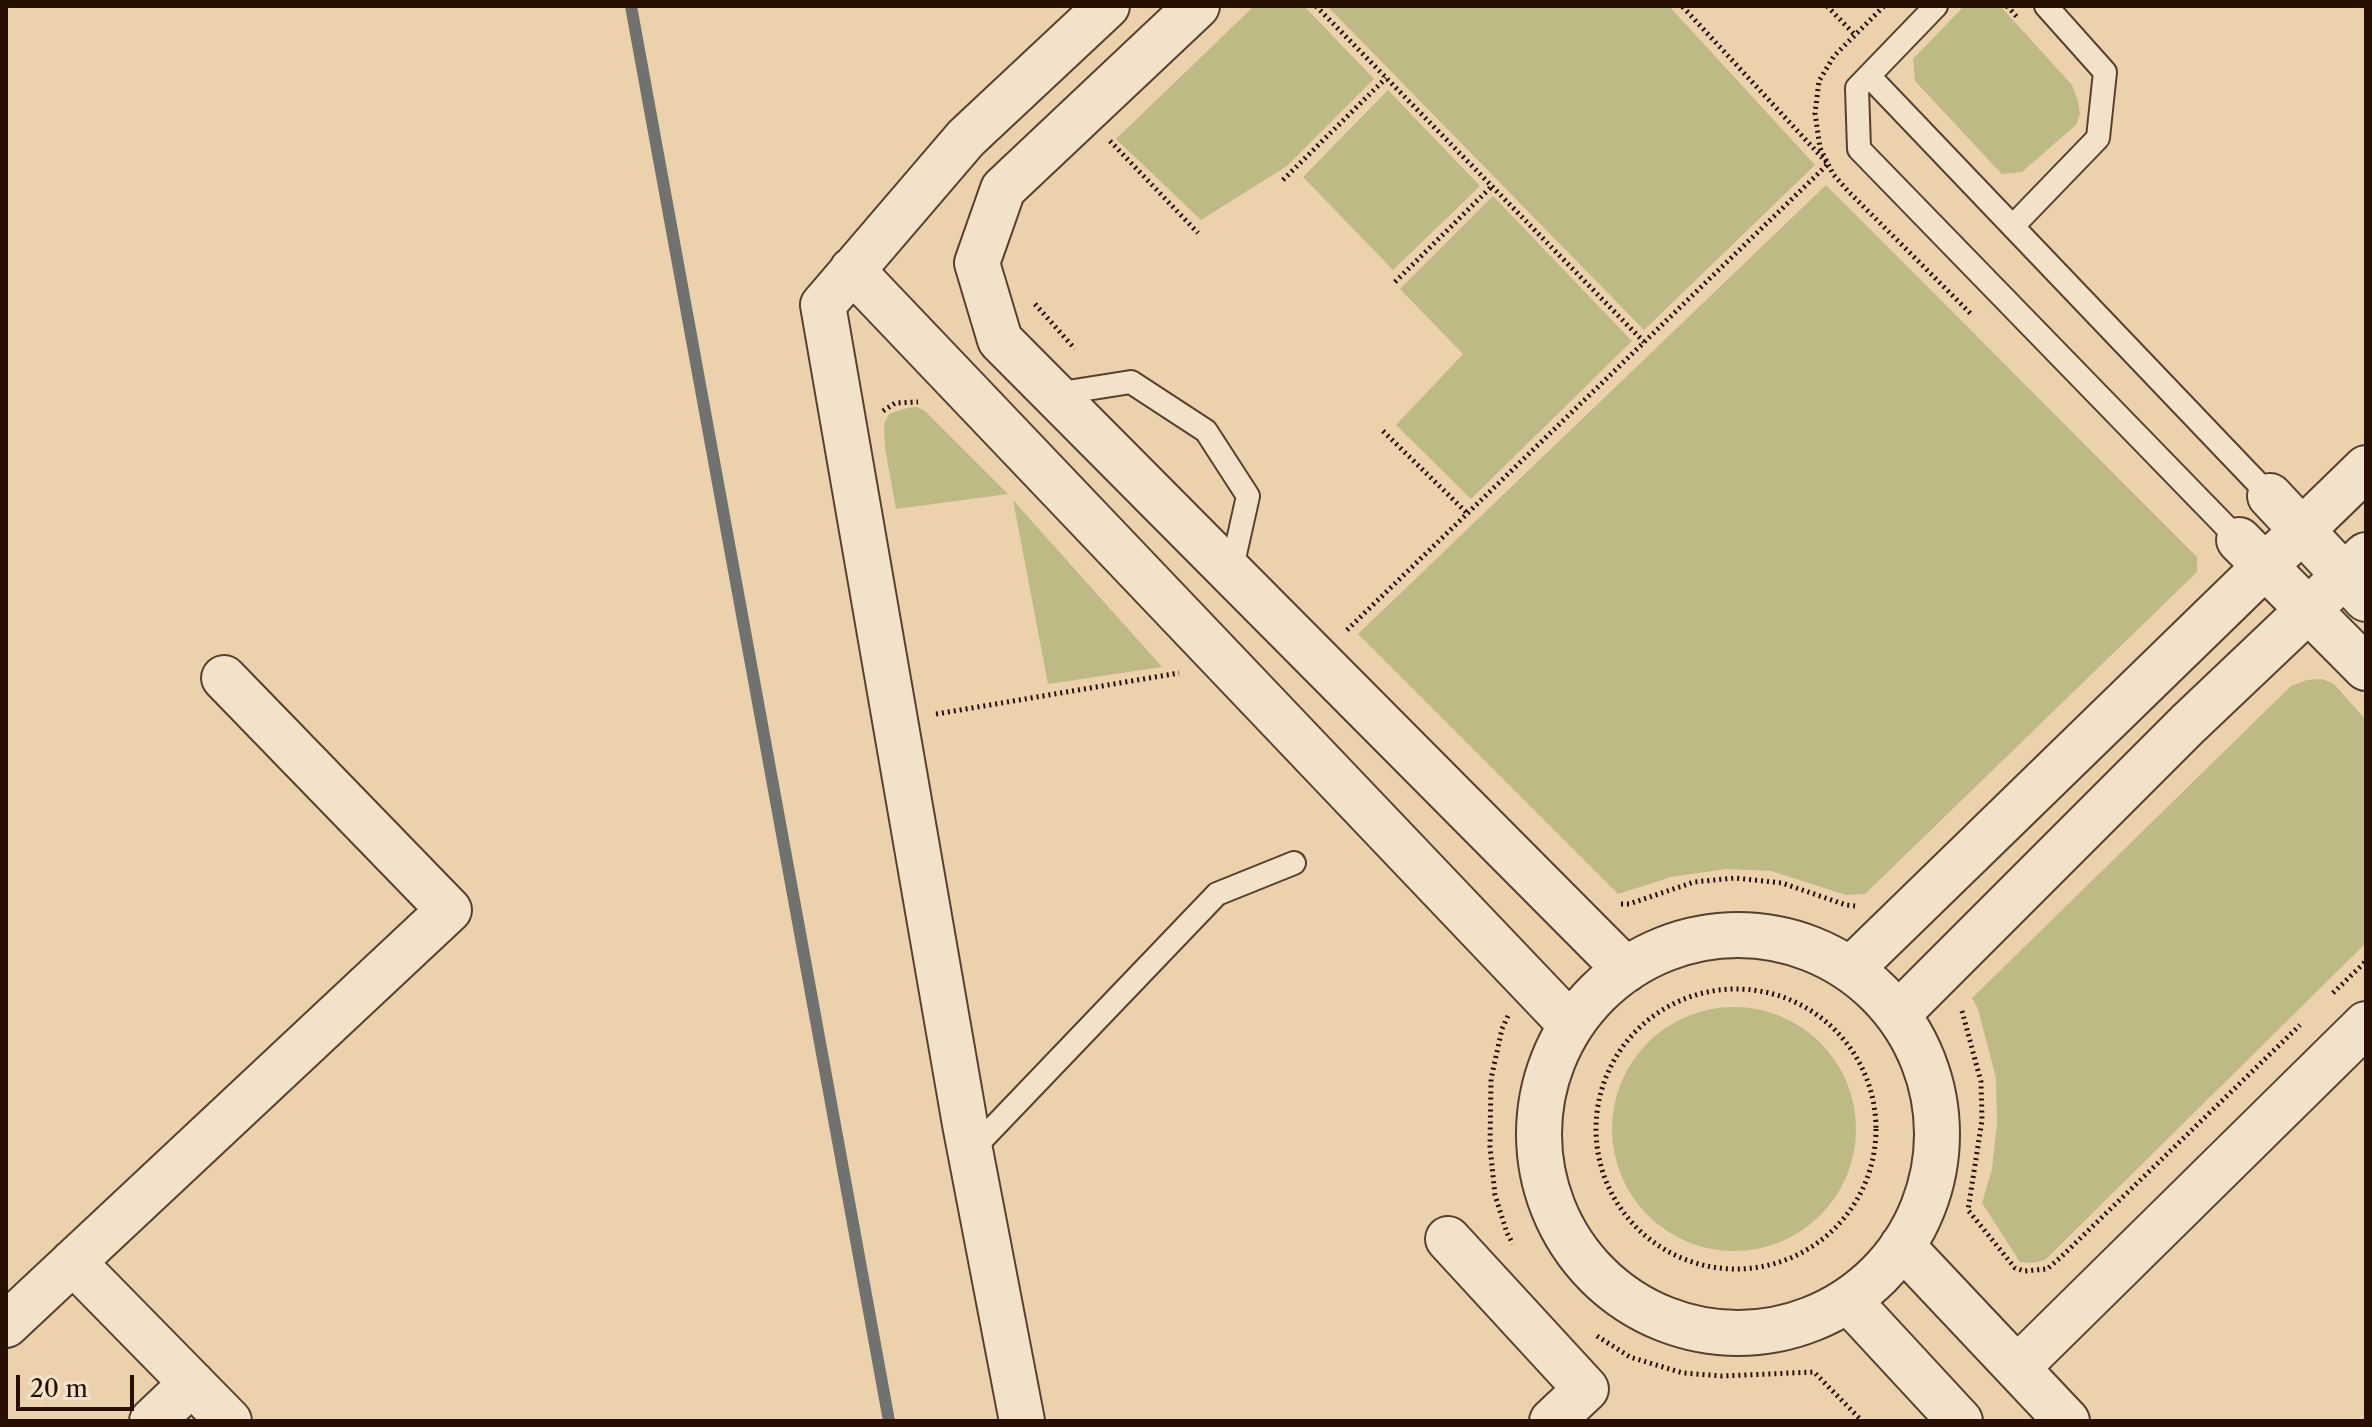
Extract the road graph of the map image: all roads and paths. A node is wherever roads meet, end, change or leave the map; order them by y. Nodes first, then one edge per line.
1 (1107, 6) edge
2 (1197, 6) edge
3 (1316, 6) edge
4 (1682, 6) edge
5 (1827, 6) edge
6 (1884, 6) edge
7 (1936, 6) edge
8 (2046, 6) edge
9 (1855, 35) junction
10 (1870, 77) junction
11 (1386, 78) junction
12 (1106, 138) dead end
13 (1828, 164) junction
14 (1283, 180) dead end
15 (1492, 186) junction
16 (2014, 225) junction
17 (1198, 233) dead end
18 (852, 270) junction
19 (1395, 282) dead end
20 (1026, 294) dead end
21 (1980, 323) dead end
22 (1644, 342) junction
23 (1075, 349) dead end
24 (925, 403) dead end
25 (1066, 406) junction
26 (876, 419) dead end
27 (1383, 431) dead end
28 (1034, 461) junction
29 (2366, 468) edge
30 (2270, 496) joint
31 (1467, 513) junction
32 (2301, 530) junction
33 (2252, 553) junction
34 (1231, 572) junction
35 (2359, 577) edge
36 (2308, 609) junction
37 (1343, 633) dead end
38 (1173, 661) dead end
39 (2366, 668) edge
40 (224, 678) dead end
41 (923, 716) dead end
42 (1294, 863) dead end
43 (1618, 904) dead end
44 (1861, 906) dead end
45 (2366, 961) edge
46 (1852, 968) junction
47 (1626, 970) junction
48 (2332, 994) dead end
49 (1962, 1004) dead end
50 (1663, 1007) joint
51 (1511, 1010) dead end
52 (1899, 1013) junction
53 (2309, 1016) dead end
54 (2366, 1024) edge
55 (1571, 1025) junction
56 (970, 1152) junction
57 (1448, 1239) dead end
58 (1514, 1246) dead end
59 (1902, 1246) junction
60 (73, 1262) junction
61 (1849, 1301) junction
62 (6, 1325) edge
63 (1595, 1334) dead end
64 (2017, 1368) junction
65 (192, 1383) junction
66 (152, 1421) edge
67 (229, 1421) edge
68 (1022, 1421) edge
69 (1552, 1421) edge
70 (1862, 1421) edge
71 (1960, 1421) edge
72 (2067, 1421) edge

1 - 18 street
2 - 25 street
3 - 11 path
4 - 13 path
5 - 9 path
6 - 9 path
7 - 10 lane
8 - 16 lane
9 - 13 path
10 - 16 lane
10 - 33 lane
11 - 14 path
11 - 15 path
12 - 17 path
13 - 21 path
13 - 22 path
15 - 19 path
15 - 22 path
16 - 30 lane
18 - 28 street
18 - 56 street
20 - 23 path
22 - 31 path
24 - 26 path
25 - 28 street
25 - 34 street
25 - 34 lane
27 - 31 path
28 - 55 street
29 - 32 street
30 - 32 street
31 - 37 path
32 - 33 street
32 - 35 street
33 - 36 street
33 - 46 street
34 - 47 street
35 - 36 street
36 - 39 street
36 - 52 street
38 - 41 path
40 - 60 street
42 - 56 lane
43 - 44 path
45 - 48 path
46 - 47 street
46 - 52 street
47 - 55 street
49 - 53 path
50 - 50 path
51 - 58 path
52 - 59 street
54 - 64 street
55 - 61 street
56 - 68 street
57 - 69 street
59 - 61 street
59 - 64 street
60 - 62 street
60 - 65 street
61 - 71 street
63 - 70 path
64 - 72 street
65 - 66 street
65 - 67 street

